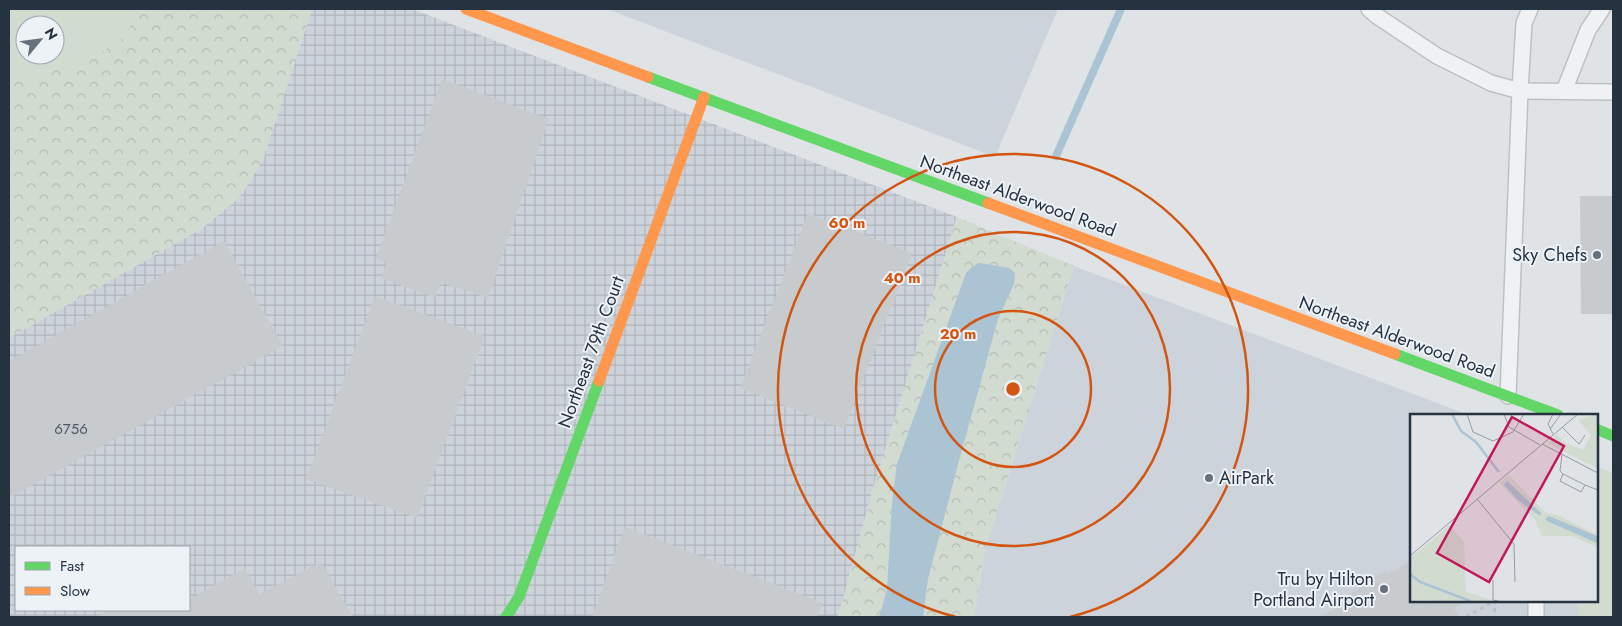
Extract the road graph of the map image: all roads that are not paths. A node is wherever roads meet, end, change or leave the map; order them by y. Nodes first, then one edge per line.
1 (466, 9) edge
2 (1369, 9) edge
3 (1530, 9) edge
4 (1602, 9) edge
5 (1520, 91) junction
6 (1564, 92) junction
7 (1613, 92) edge
8 (704, 97) junction
9 (1508, 396) junction
10 (1535, 410) edge
11 (1553, 414) edge
12 (1597, 429) edge
13 (1613, 436) edge
14 (1536, 601) edge
15 (506, 617) edge
16 (1536, 617) edge

1 - 8 main road, Northeast Alderwood Road
2 - 5 lane
3 - 5 lane
4 - 6 lane
5 - 6 lane
5 - 9 lane
6 - 7 lane
8 - 9 main road, Northeast Alderwood Road
8 - 15 main road, Northeast 79th Court
9 - 10 main road, Northeast Alderwood Road
10 - 11 main road, Northeast Alderwood Road
12 - 13 main road
14 - 16 lane

